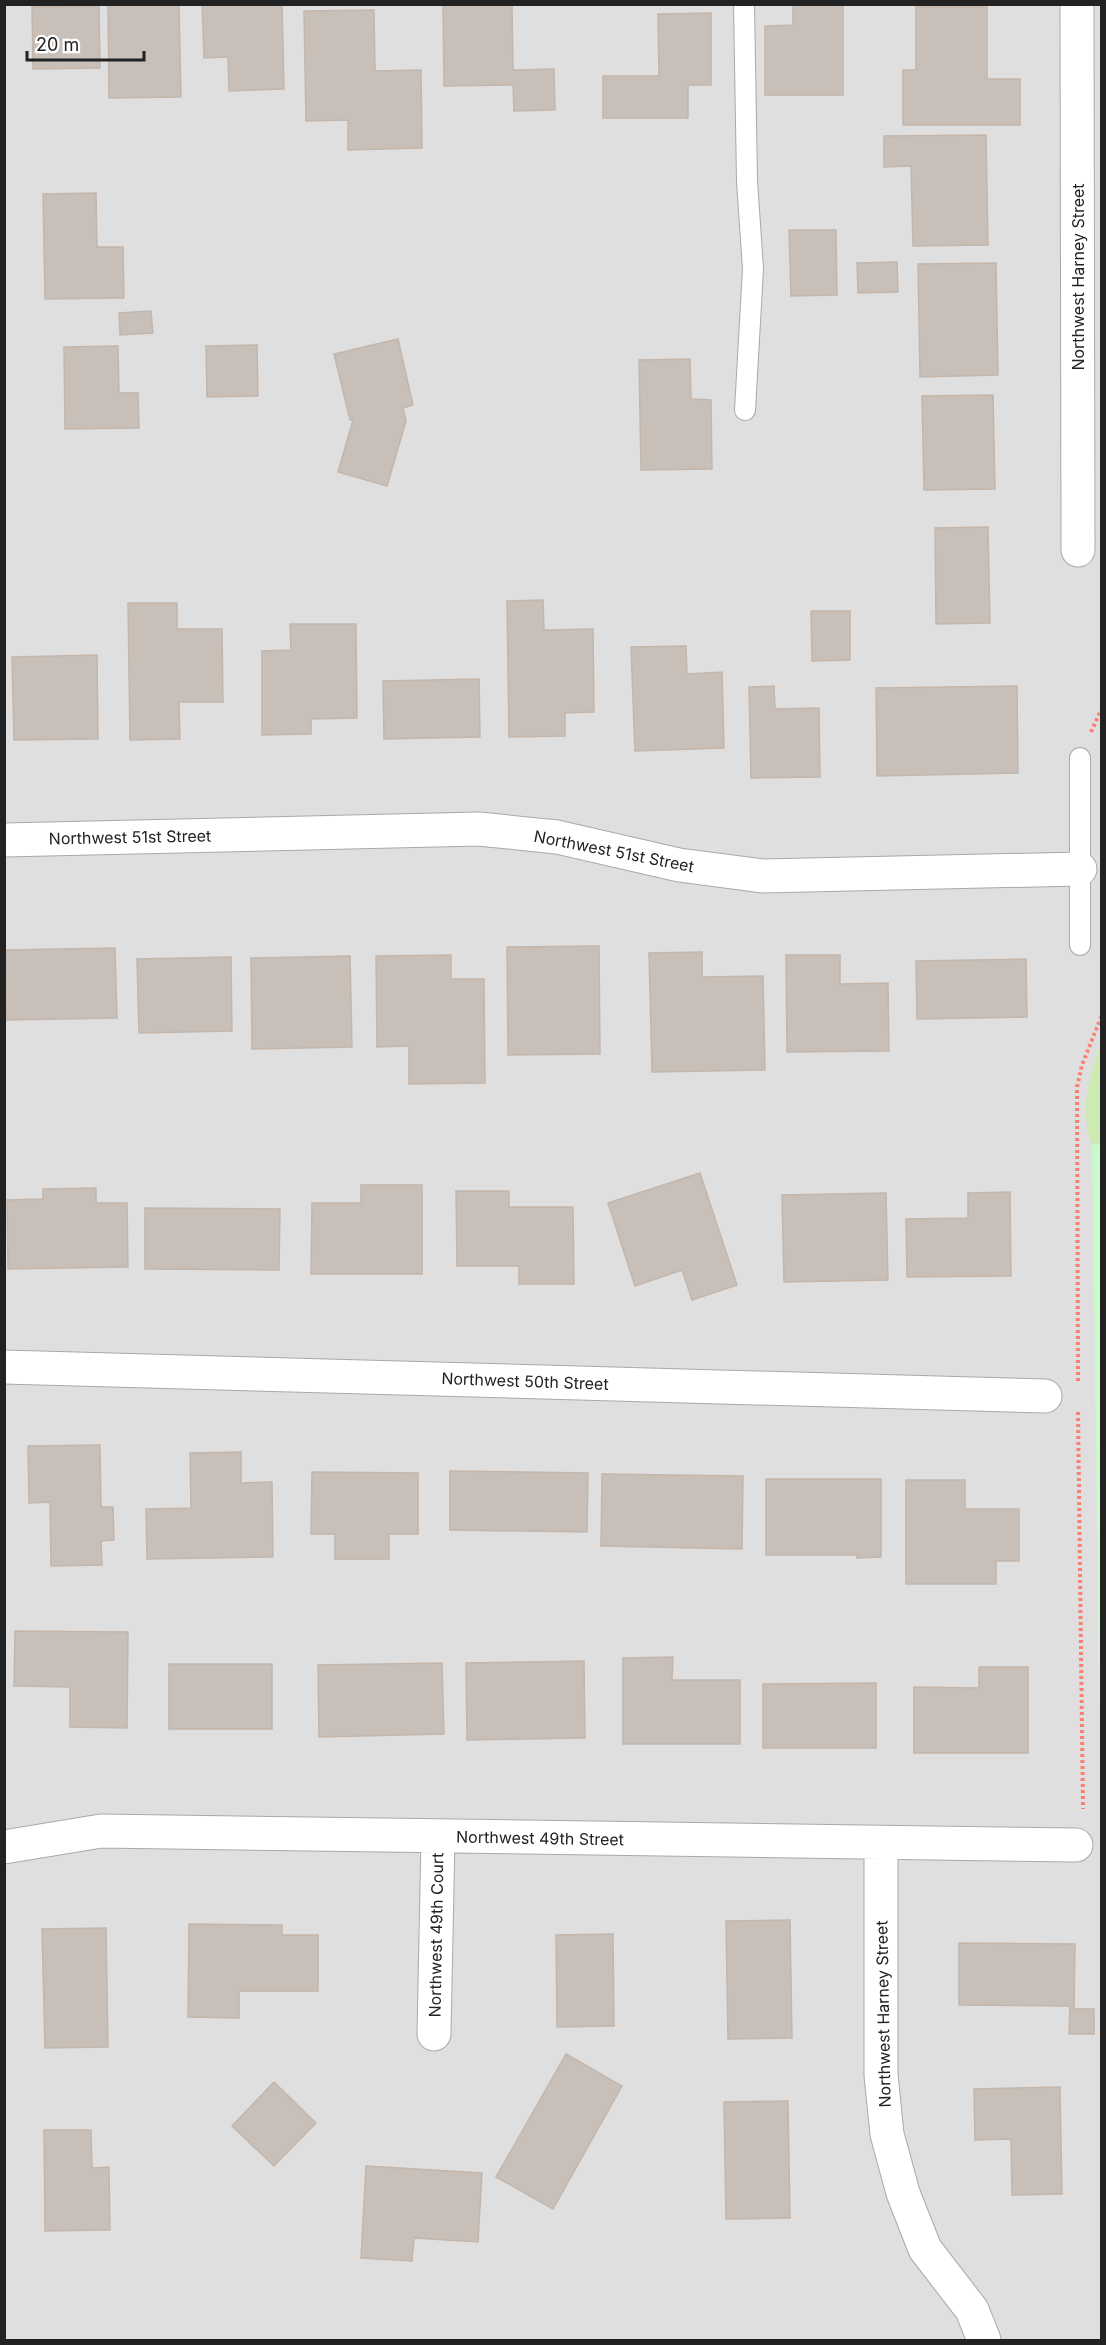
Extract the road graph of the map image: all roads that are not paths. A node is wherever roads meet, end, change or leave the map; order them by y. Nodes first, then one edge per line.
1 (744, 4) edge
2 (1077, 4) edge
3 (745, 410) dead end
4 (1078, 550) dead end
5 (1080, 758) dead end
6 (4, 840) edge
7 (1080, 869) junction
8 (1080, 945) dead end
9 (4, 1367) edge
10 (1045, 1396) dead end
11 (438, 1836) junction
12 (881, 1843) junction
13 (1076, 1845) dead end
14 (4, 1847) edge
15 (434, 2034) dead end
16 (984, 2340) edge

1 - 3 lane
2 - 4 street, Northwest Harney Street
5 - 7 lane
6 - 7 street, Northwest 51st Street
7 - 8 lane
9 - 10 street, Northwest 50th Street
11 - 12 street, Northwest 49th Street
11 - 14 street, Northwest 49th Street
11 - 15 street, Northwest 49th Court
12 - 13 street, Northwest 49th Street
12 - 16 street, Northwest Harney Street

